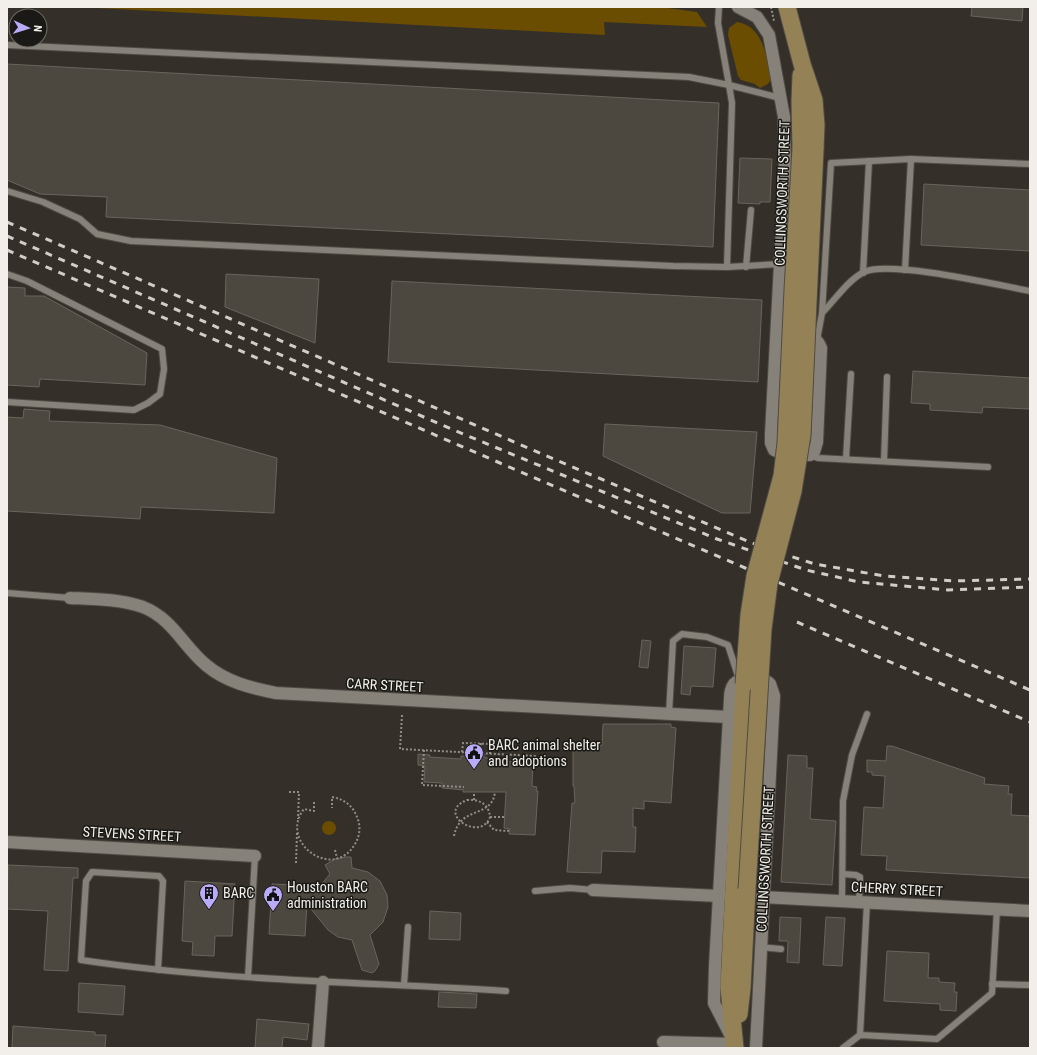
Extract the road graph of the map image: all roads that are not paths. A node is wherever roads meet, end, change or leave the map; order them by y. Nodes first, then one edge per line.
1 (719, 7) edge
2 (738, 7) edge
3 (787, 7) edge
4 (7, 45) edge
5 (729, 85) junction
6 (782, 98) junction
7 (911, 159) junction
8 (869, 161) junction
9 (1030, 164) edge
10 (7, 190) edge
11 (751, 210) dead end
12 (780, 264) junction
13 (727, 267) junction
14 (746, 267) junction
15 (905, 270) junction
16 (863, 273) junction
17 (7, 274) edge
18 (1030, 291) edge
19 (822, 313) junction
20 (777, 324) junction
21 (817, 340) junction
22 (851, 374) dead end
23 (887, 377) dead end
24 (7, 402) edge
25 (810, 455) junction
26 (846, 459) junction
27 (884, 461) junction
28 (988, 467) dead end
29 (7, 593) edge
30 (70, 598) joint
31 (740, 681) junction
32 (669, 714) junction
33 (867, 714) dead end
34 (728, 717) junction
35 (7, 842) edge
36 (255, 856) joint
37 (843, 874) junction
38 (593, 890) joint
39 (535, 891) dead end
40 (719, 896) junction
41 (762, 897) junction
42 (842, 901) junction
43 (863, 902) junction
44 (997, 909) junction
45 (1030, 911) edge
46 (408, 927) dead end
47 (760, 947) junction
48 (781, 949) dead end
49 (158, 970) junction
50 (248, 977) junction
51 (323, 982) junction
52 (992, 984) junction
53 (404, 985) junction
54 (1030, 985) edge
55 (506, 991) dead end
56 (860, 1035) junction
57 (663, 1042) dead end
58 (735, 1046) edge
59 (318, 1048) edge
60 (756, 1048) edge
61 (843, 1048) edge

1 - 5 lane
2 - 6 street, COLLINGSWORTH STREET
3 - 58 main road, COLLINGSWORTH STREET, bridge
4 - 5 lane
5 - 6 lane
5 - 13 lane
6 - 12 street, COLLINGSWORTH STREET
7 - 8 lane
7 - 9 lane
7 - 15 lane
8 - 16 lane
8 - 19 lane
10 - 13 lane
11 - 14 lane
12 - 14 lane
12 - 20 street, COLLINGSWORTH STREET
13 - 14 lane
15 - 16 lane
15 - 18 lane
16 - 19 lane
17 - 24 lane
19 - 21 lane
20 - 21 street
20 - 25 street, COLLINGSWORTH STREET
21 - 25 street
22 - 26 lane
23 - 27 lane
25 - 26 lane
26 - 27 lane
27 - 28 lane
29 - 30 lane
30 - 32 street, CARR STREET
31 - 32 lane
31 - 34 street
31 - 41 street, COLLINGSWORTH STREET
32 - 34 street, CARR STREET
33 - 37 lane
34 - 40 street
35 - 36 street, STEVENS STREET
36 - 50 lane
37 - 42 lane
37 - 43 lane
38 - 39 lane
38 - 40 street
40 - 58 street
41 - 42 street, CHERRY STREET
41 - 47 street, COLLINGSWORTH STREET
42 - 43 street, CHERRY STREET
43 - 44 street, CHERRY STREET
43 - 56 lane
44 - 45 street, CHERRY STREET
44 - 52 lane
46 - 53 lane
47 - 48 lane
47 - 60 street, COLLINGSWORTH STREET
49 - 49 lane
49 - 50 lane
50 - 51 lane
51 - 53 lane
51 - 59 street
52 - 54 lane
52 - 56 lane
53 - 55 lane
56 - 61 lane
57 - 58 street

